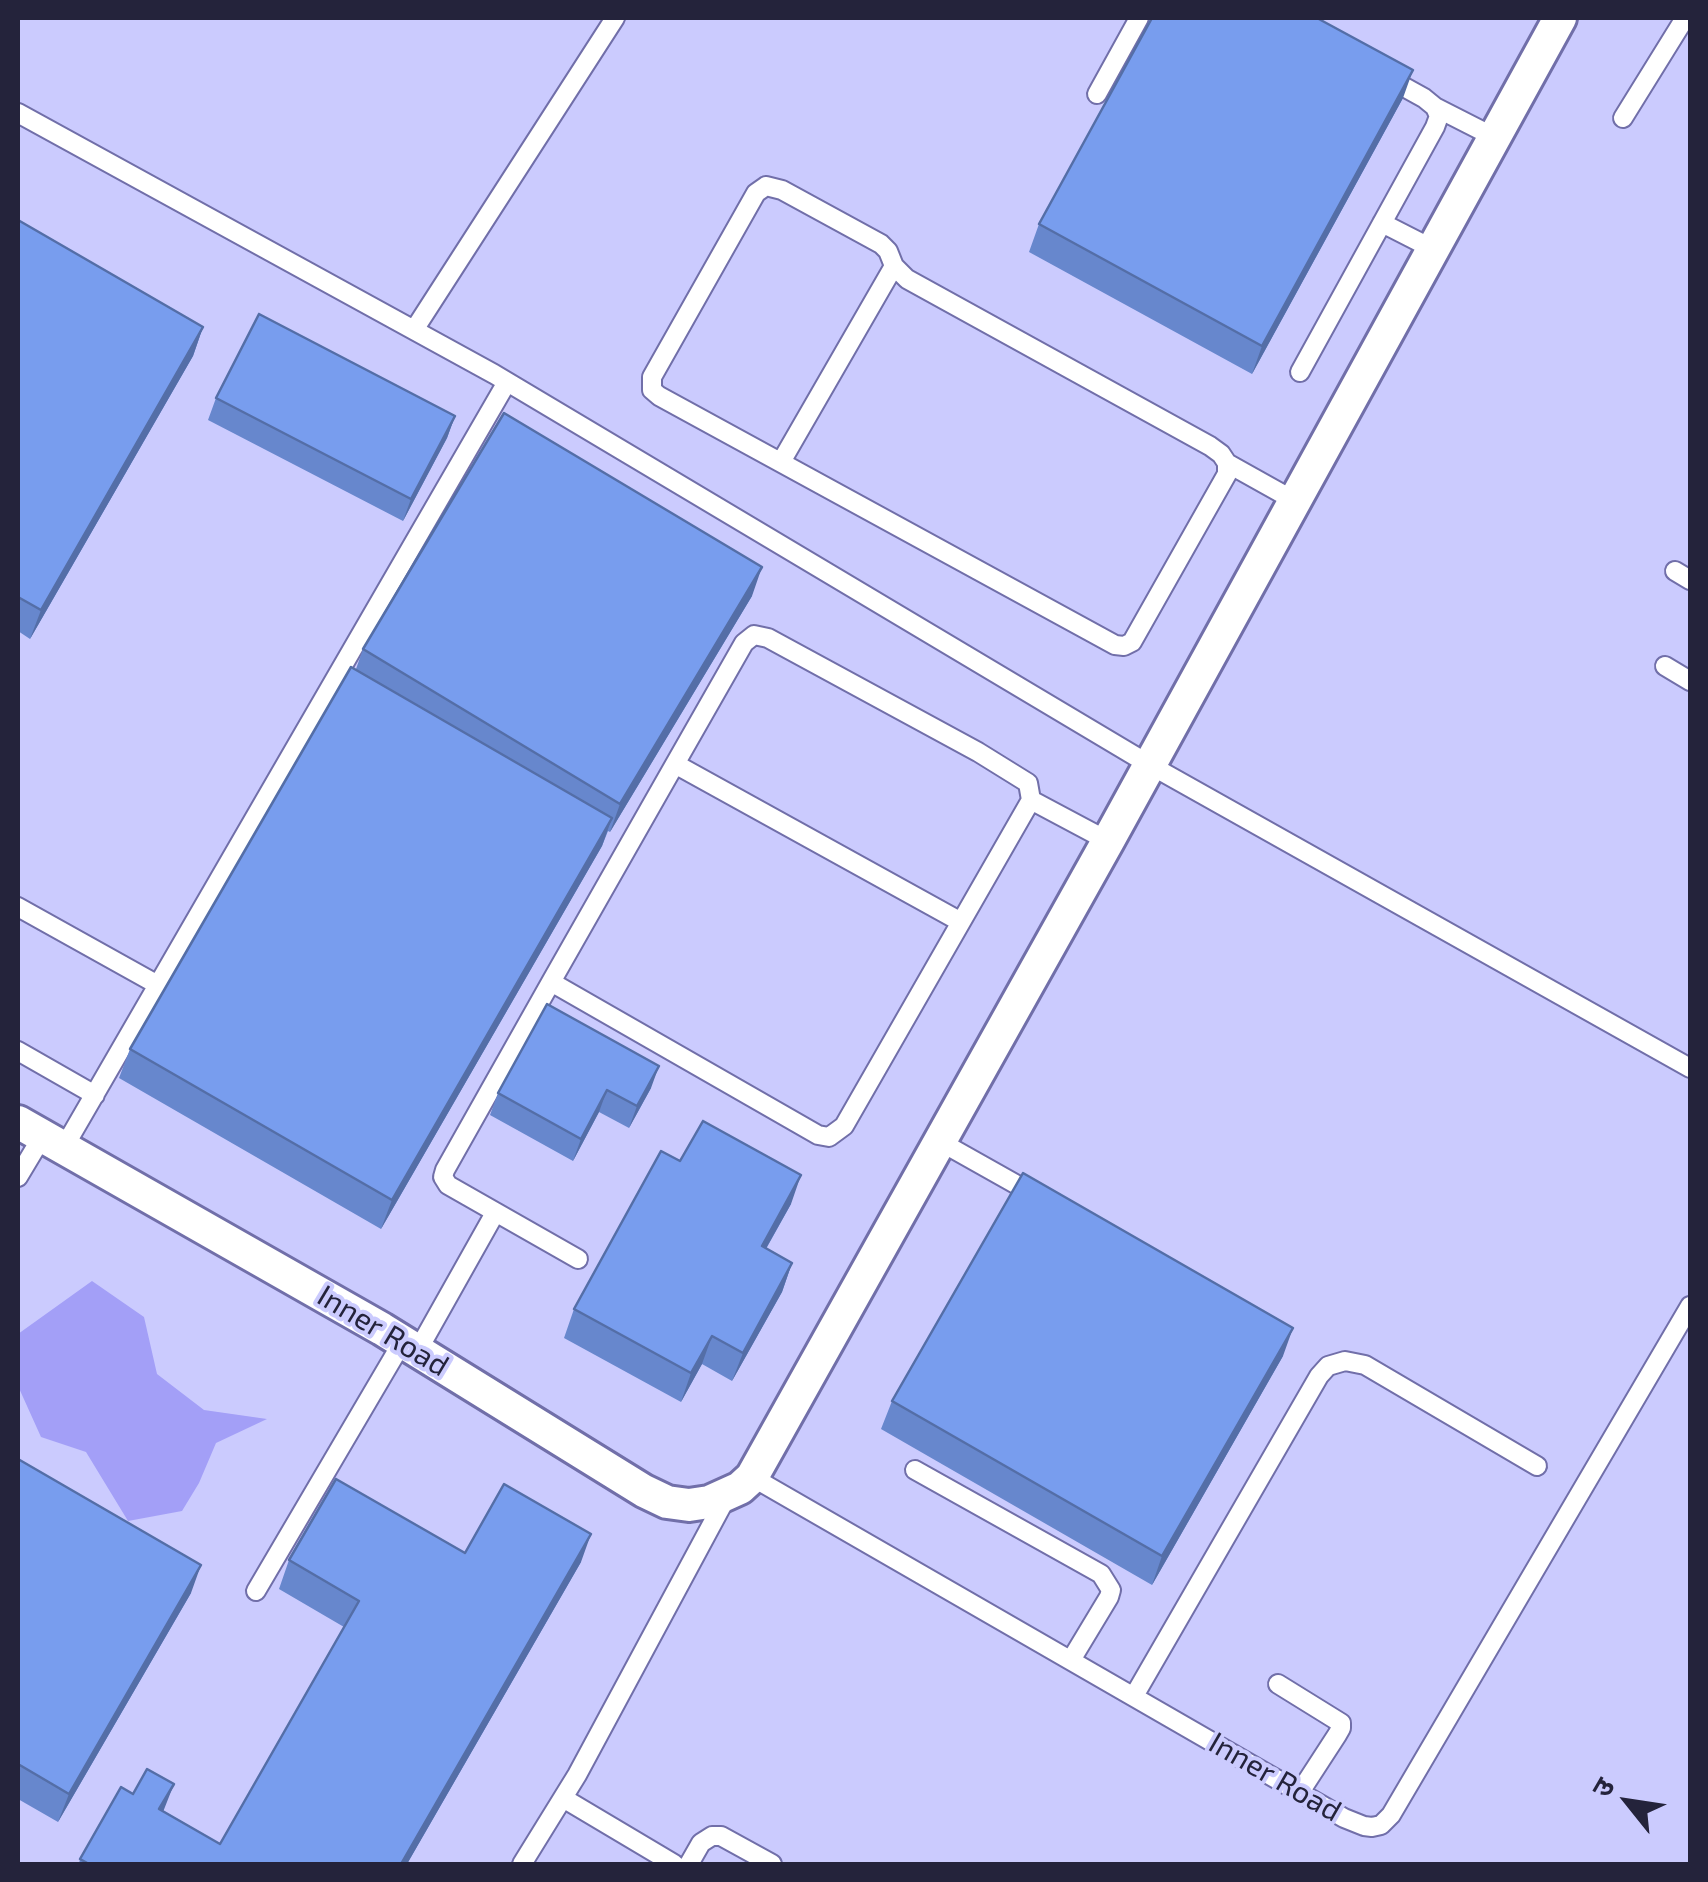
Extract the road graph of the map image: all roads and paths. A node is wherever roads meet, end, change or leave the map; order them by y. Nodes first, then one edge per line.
1 (615, 18) edge
2 (1139, 18) edge
3 (1560, 18) edge
4 (1684, 18) edge
5 (1375, 71) edge
6 (1098, 94) dead end
7 (1435, 107) junction
8 (18, 113) edge
9 (1623, 118) dead end
10 (1494, 137) junction
11 (1382, 223) junction
12 (1433, 250) junction
13 (894, 266) junction
14 (414, 330) junction
15 (1300, 372) dead end
16 (506, 382) junction
17 (781, 462) junction
18 (1226, 463) junction
19 (1295, 500) junction
20 (1665, 666) dead end
21 (1690, 681) edge
22 (675, 764) junction
23 (1150, 765) junction
24 (1031, 800) junction
25 (1108, 841) junction
26 (18, 907) edge
27 (961, 922) junction
28 (551, 982) junction
29 (158, 986) junction
30 (18, 1051) edge
31 (1690, 1068) edge
32 (95, 1095) junction
33 (41, 1136) edge
34 (940, 1141) junction
35 (18, 1177) edge
36 (1048, 1202) edge
37 (495, 1213) junction
38 (578, 1260) dead end
39 (1690, 1306) edge
40 (410, 1346) junction
41 (1537, 1466) dead end
42 (915, 1470) dead end
43 (739, 1487) junction
44 (256, 1591) dead end
45 (1071, 1660) junction
46 (1278, 1684) dead end
47 (1134, 1696) junction
48 (1300, 1792) junction
49 (564, 1798) junction
50 (522, 1864) edge
51 (687, 1864) edge
52 (772, 1864) edge

1 - 14 lane
2 - 6 lane
3 - 10 street
4 - 9 lane
5 - 7 lane
7 - 10 lane
7 - 11 lane
8 - 14 lane
10 - 12 street
11 - 12 lane
11 - 15 lane
12 - 19 street
13 - 17 lane
13 - 17 lane
13 - 18 lane
14 - 16 lane
16 - 23 lane
16 - 29 lane
17 - 18 lane
18 - 19 lane
19 - 23 street
20 - 21 lane
22 - 24 lane
22 - 27 lane
22 - 28 lane
23 - 25 street
23 - 31 lane
24 - 25 lane
24 - 27 lane
25 - 34 street
26 - 29 lane
27 - 28 lane
28 - 37 lane
29 - 32 lane
30 - 32 lane
32 - 33 lane
33 - 35 lane
33 - 40 street, Inner Road
34 - 36 lane
34 - 43 street
37 - 38 lane
37 - 40 lane
39 - 48 lane, Inner Road
40 - 43 street, Inner Road
40 - 44 lane
41 - 47 lane
42 - 45 lane
43 - 45 lane, Inner Road
43 - 49 lane
45 - 47 lane, Inner Road
46 - 48 lane
47 - 48 lane, Inner Road
49 - 50 lane
49 - 51 lane
51 - 52 lane

